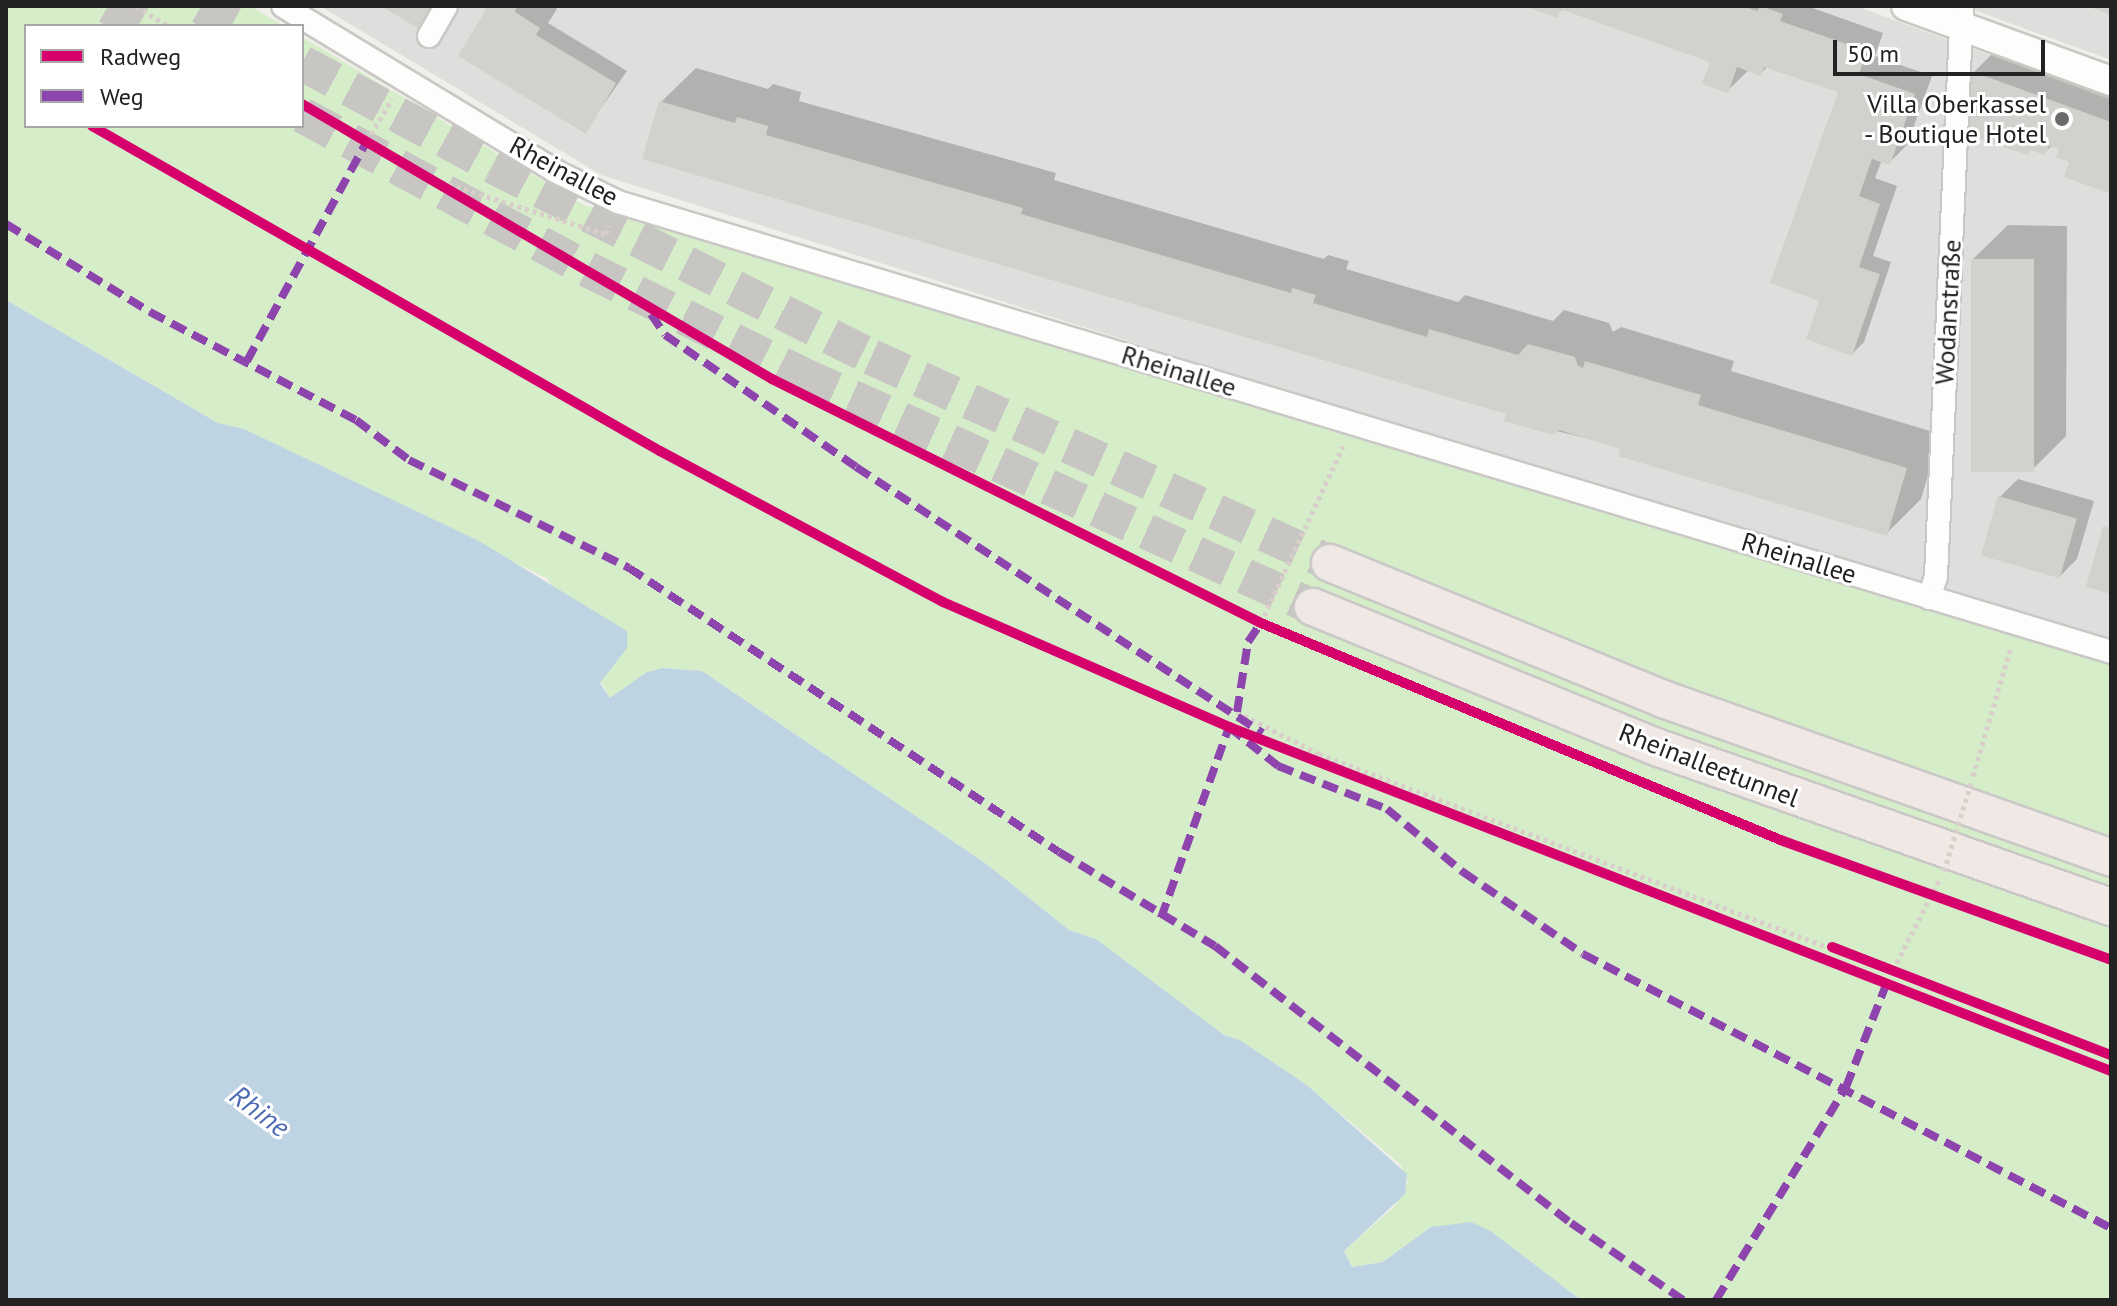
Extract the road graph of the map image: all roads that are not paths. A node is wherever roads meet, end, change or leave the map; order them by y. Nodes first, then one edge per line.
1 (283, 6) edge
2 (446, 6) edge
3 (1906, 6) edge
4 (1962, 16) edge
5 (429, 36) dead end
6 (2111, 81) edge
7 (1330, 563) tunnel mouth
8 (1929, 598) junction
9 (1313, 607) tunnel mouth
10 (2111, 652) edge
11 (2111, 858) edge
12 (2111, 907) edge

1 - 8 street, Rheinallee
2 - 5 street
3 - 4 street
4 - 6 street
4 - 8 street, Wodanstraße
7 - 11 highway, Rheinalleetunnel
8 - 10 street, Rheinallee
9 - 12 highway, Rheinalleetunnel

